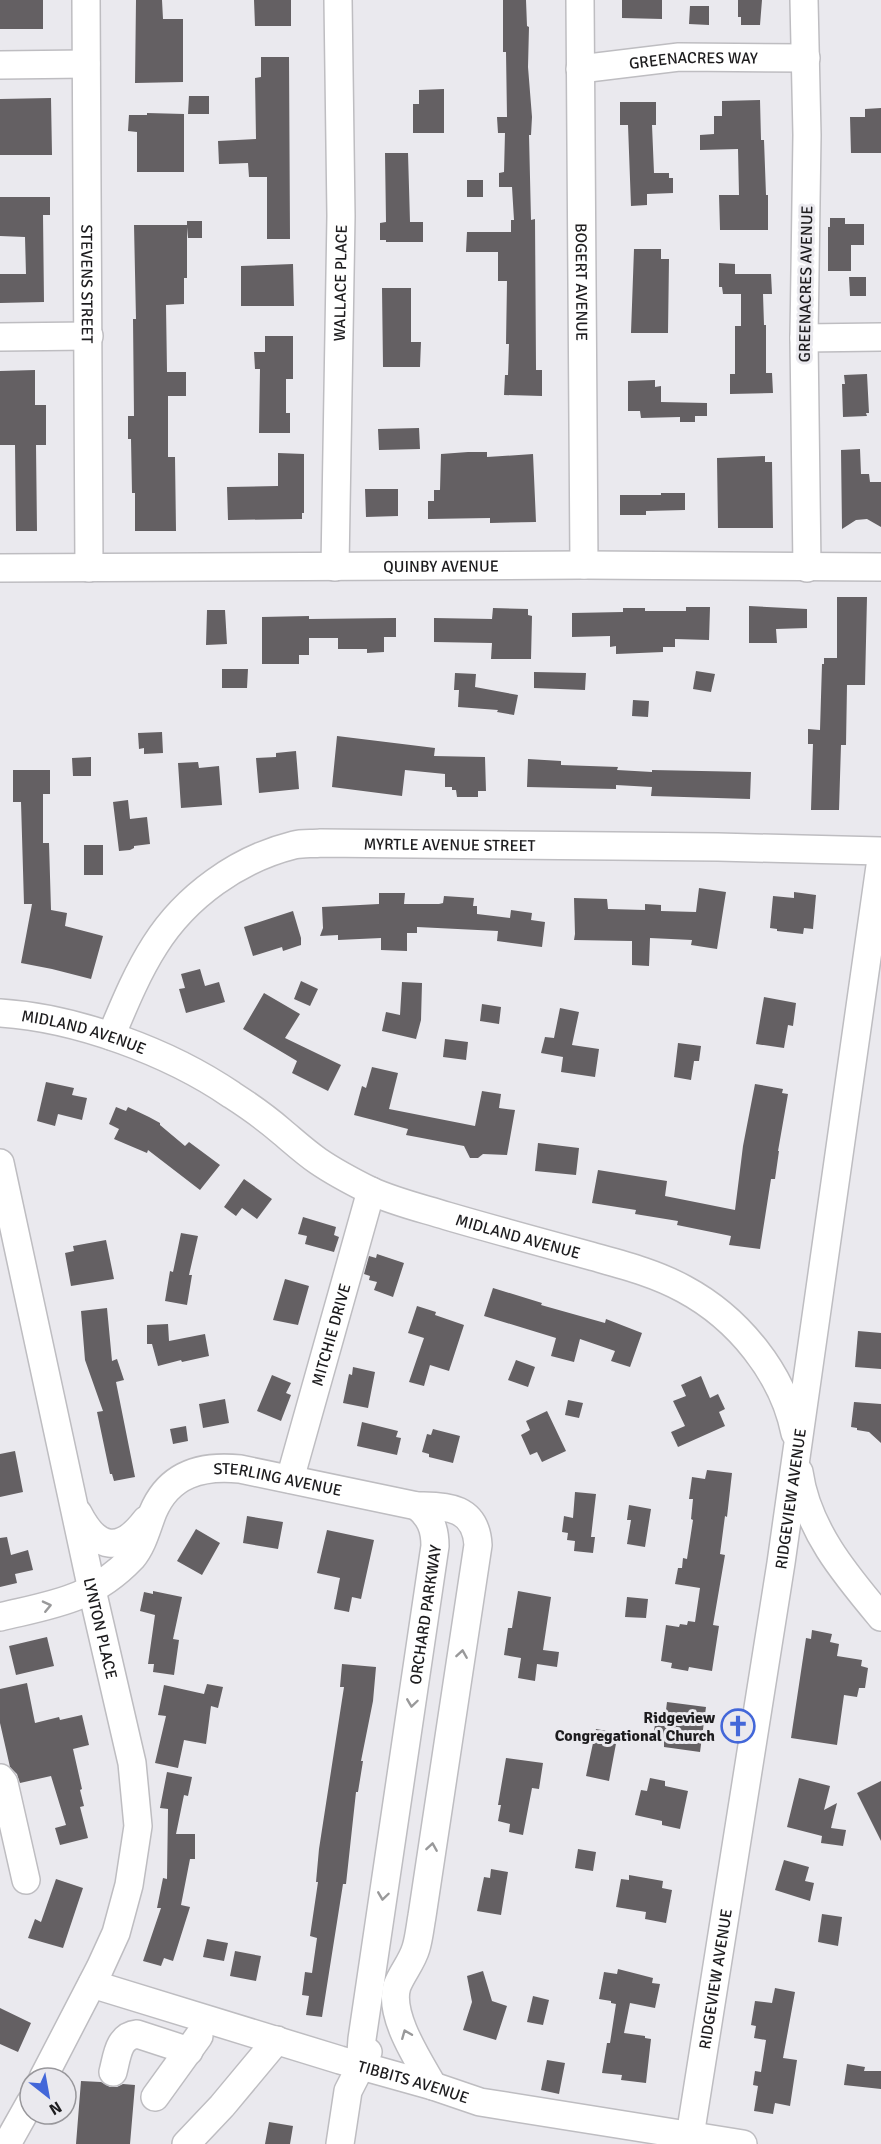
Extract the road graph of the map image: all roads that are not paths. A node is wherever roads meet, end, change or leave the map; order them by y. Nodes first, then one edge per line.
1 (86, 0) edge
2 (338, 0) edge
3 (580, 0) edge
4 (804, 0) edge
5 (806, 58) junction
6 (86, 64) junction
7 (0, 65) edge
8 (580, 69) junction
9 (89, 336) junction
10 (0, 337) edge
11 (881, 337) edge
12 (804, 338) junction
13 (584, 565) junction
14 (335, 567) junction
15 (881, 567) edge
16 (0, 568) edge
17 (89, 568) junction
18 (807, 568) junction
19 (881, 851) edge
20 (881, 859) edge
21 (0, 1013) edge
22 (111, 1036) junction
23 (0, 1163) edge
24 (371, 1191) junction
25 (797, 1451) junction
26 (290, 1479) junction
27 (74, 1505) junction
28 (417, 1506) junction
29 (154, 1510) junction
30 (92, 1590) junction
31 (0, 1617) edge
32 (881, 1617) edge
33 (0, 1778) edge
34 (26, 1880) dead end
35 (92, 1984) junction
36 (397, 1987) junction
37 (210, 2020) junction
38 (277, 2040) junction
39 (189, 2051) junction
40 (49, 2066) edge
41 (360, 2066) junction
42 (113, 2072) dead end
43 (433, 2086) junction
44 (155, 2097) dead end
45 (18, 2124) edge
46 (690, 2136) junction
47 (7, 2144) edge
48 (186, 2144) edge
49 (340, 2144) edge
50 (743, 2144) edge

1 - 6 street, STEVENS STREET
2 - 14 street, WALLACE PLACE
3 - 8 street, BOGERT AVENUE
4 - 5 street, GREENACRES AVENUE
5 - 8 street, GREENACRES WAY
5 - 12 street, GREENACRES AVENUE
6 - 7 street
6 - 9 street, STEVENS STREET
8 - 13 street, BOGERT AVENUE
9 - 10 street
9 - 17 street, STEVENS STREET
11 - 12 street
12 - 18 street, GREENACRES AVENUE
13 - 14 street, QUINBY AVENUE
13 - 18 street, QUINBY AVENUE
14 - 17 street, QUINBY AVENUE
15 - 18 street, QUINBY AVENUE
16 - 17 street, QUINBY AVENUE
19 - 22 street, MYRTLE AVENUE STREET
20 - 25 street, RIDGEVIEW AVENUE
21 - 22 street, MIDLAND AVENUE
22 - 24 street, MIDLAND AVENUE
23 - 27 street, LYNTON PLACE
24 - 25 street, MIDLAND AVENUE
24 - 26 street, MITCHIE DRIVE
25 - 32 street, MIDLAND AVENUE
25 - 46 street, RIDGEVIEW AVENUE
26 - 28 street, STERLING AVENUE
26 - 29 street, STERLING AVENUE
27 - 29 street, STERLING AVENUE
27 - 30 street, LYNTON PLACE
36 -> 28 street
28 -> 41 street, ORCHARD PARKWAY
29 - 30 street, STERLING AVENUE
31 -> 30 street, STERLING AVENUE
30 - 35 street, LYNTON PLACE
33 - 34 street
35 - 37 street, TIBBITS AVENUE
35 - 40 street, LYNTON PLACE
36 - 41 street
43 -> 36 street
37 - 38 street, TIBBITS AVENUE
37 - 39 street
38 - 41 street, TIBBITS AVENUE
38 - 48 street
39 - 42 street
39 - 44 street
41 - 43 street, TIBBITS AVENUE
41 - 49 street
43 - 46 street, TIBBITS AVENUE
45 - 47 street
46 - 50 street, TIBBITS AVENUE

